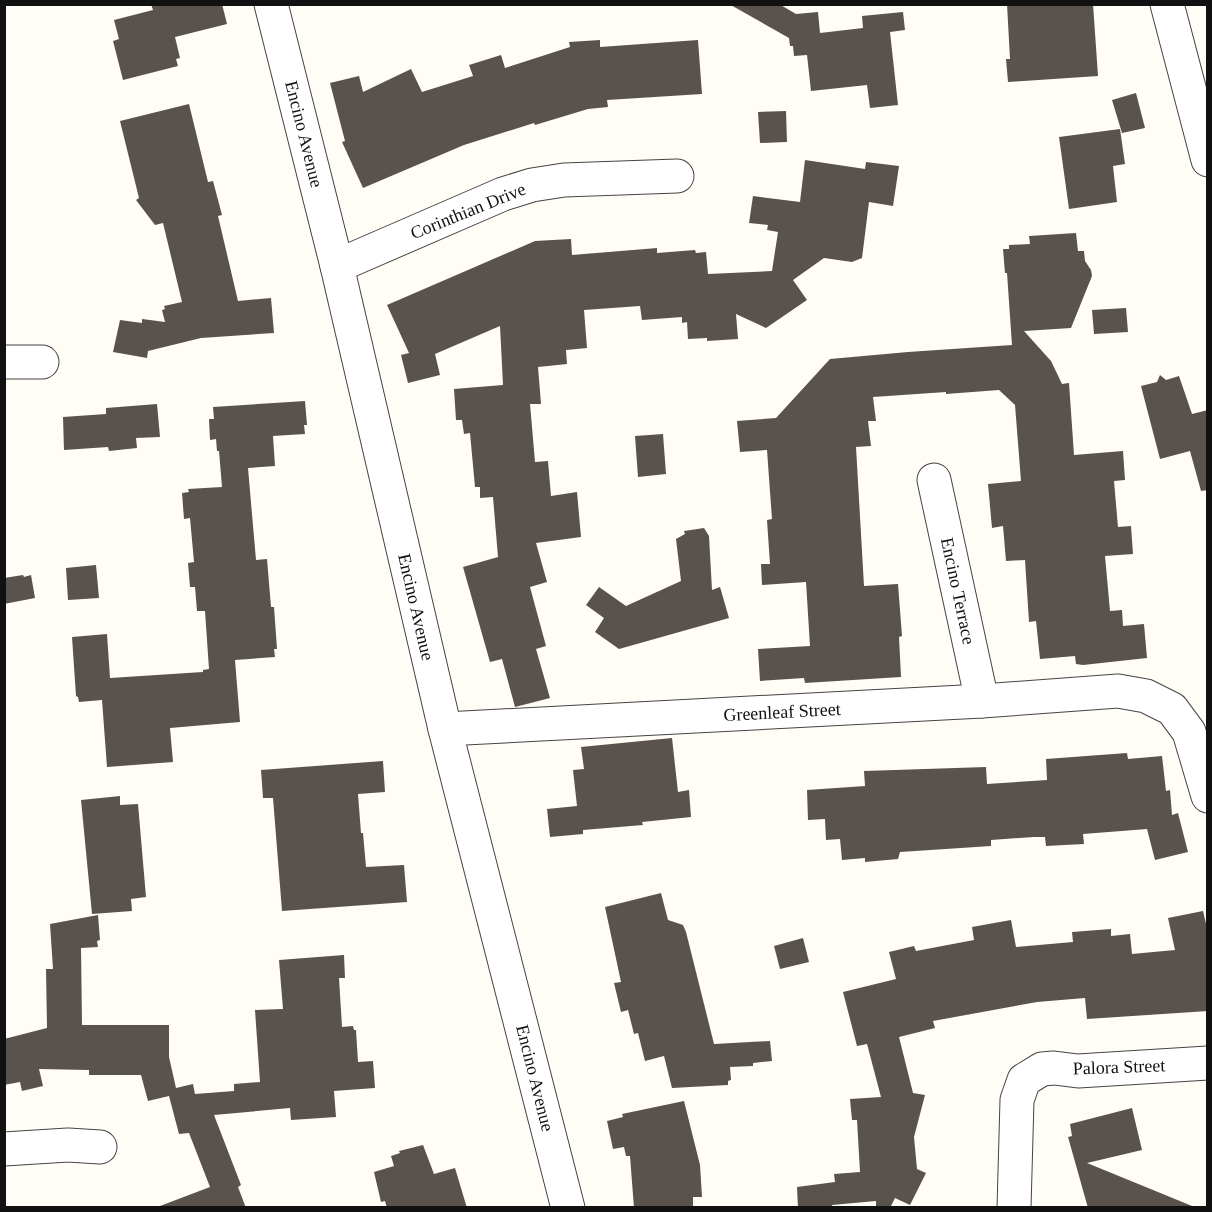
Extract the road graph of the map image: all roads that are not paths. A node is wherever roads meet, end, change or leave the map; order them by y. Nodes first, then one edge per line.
1 (271, 4) edge
2 (1167, 4) edge
3 (1208, 160) edge
4 (677, 176) dead end
5 (337, 266) junction
6 (4, 362) edge
7 (42, 362) dead end
8 (934, 480) dead end
9 (982, 701) junction
10 (445, 729) junction
11 (1208, 796) edge
12 (1208, 1063) edge
13 (100, 1147) dead end
14 (4, 1149) edge
15 (568, 1208) edge
16 (1014, 1208) edge

1 - 5 street, Encino Avenue
2 - 3 street
4 - 5 street, Corinthian Drive
5 - 10 street, Encino Avenue
6 - 7 street
8 - 9 street, Encino Terrace
9 - 10 street, Greenleaf Street
9 - 11 street, Greenleaf Street
10 - 15 street, Encino Avenue
12 - 16 street, Palora Street
13 - 14 street

